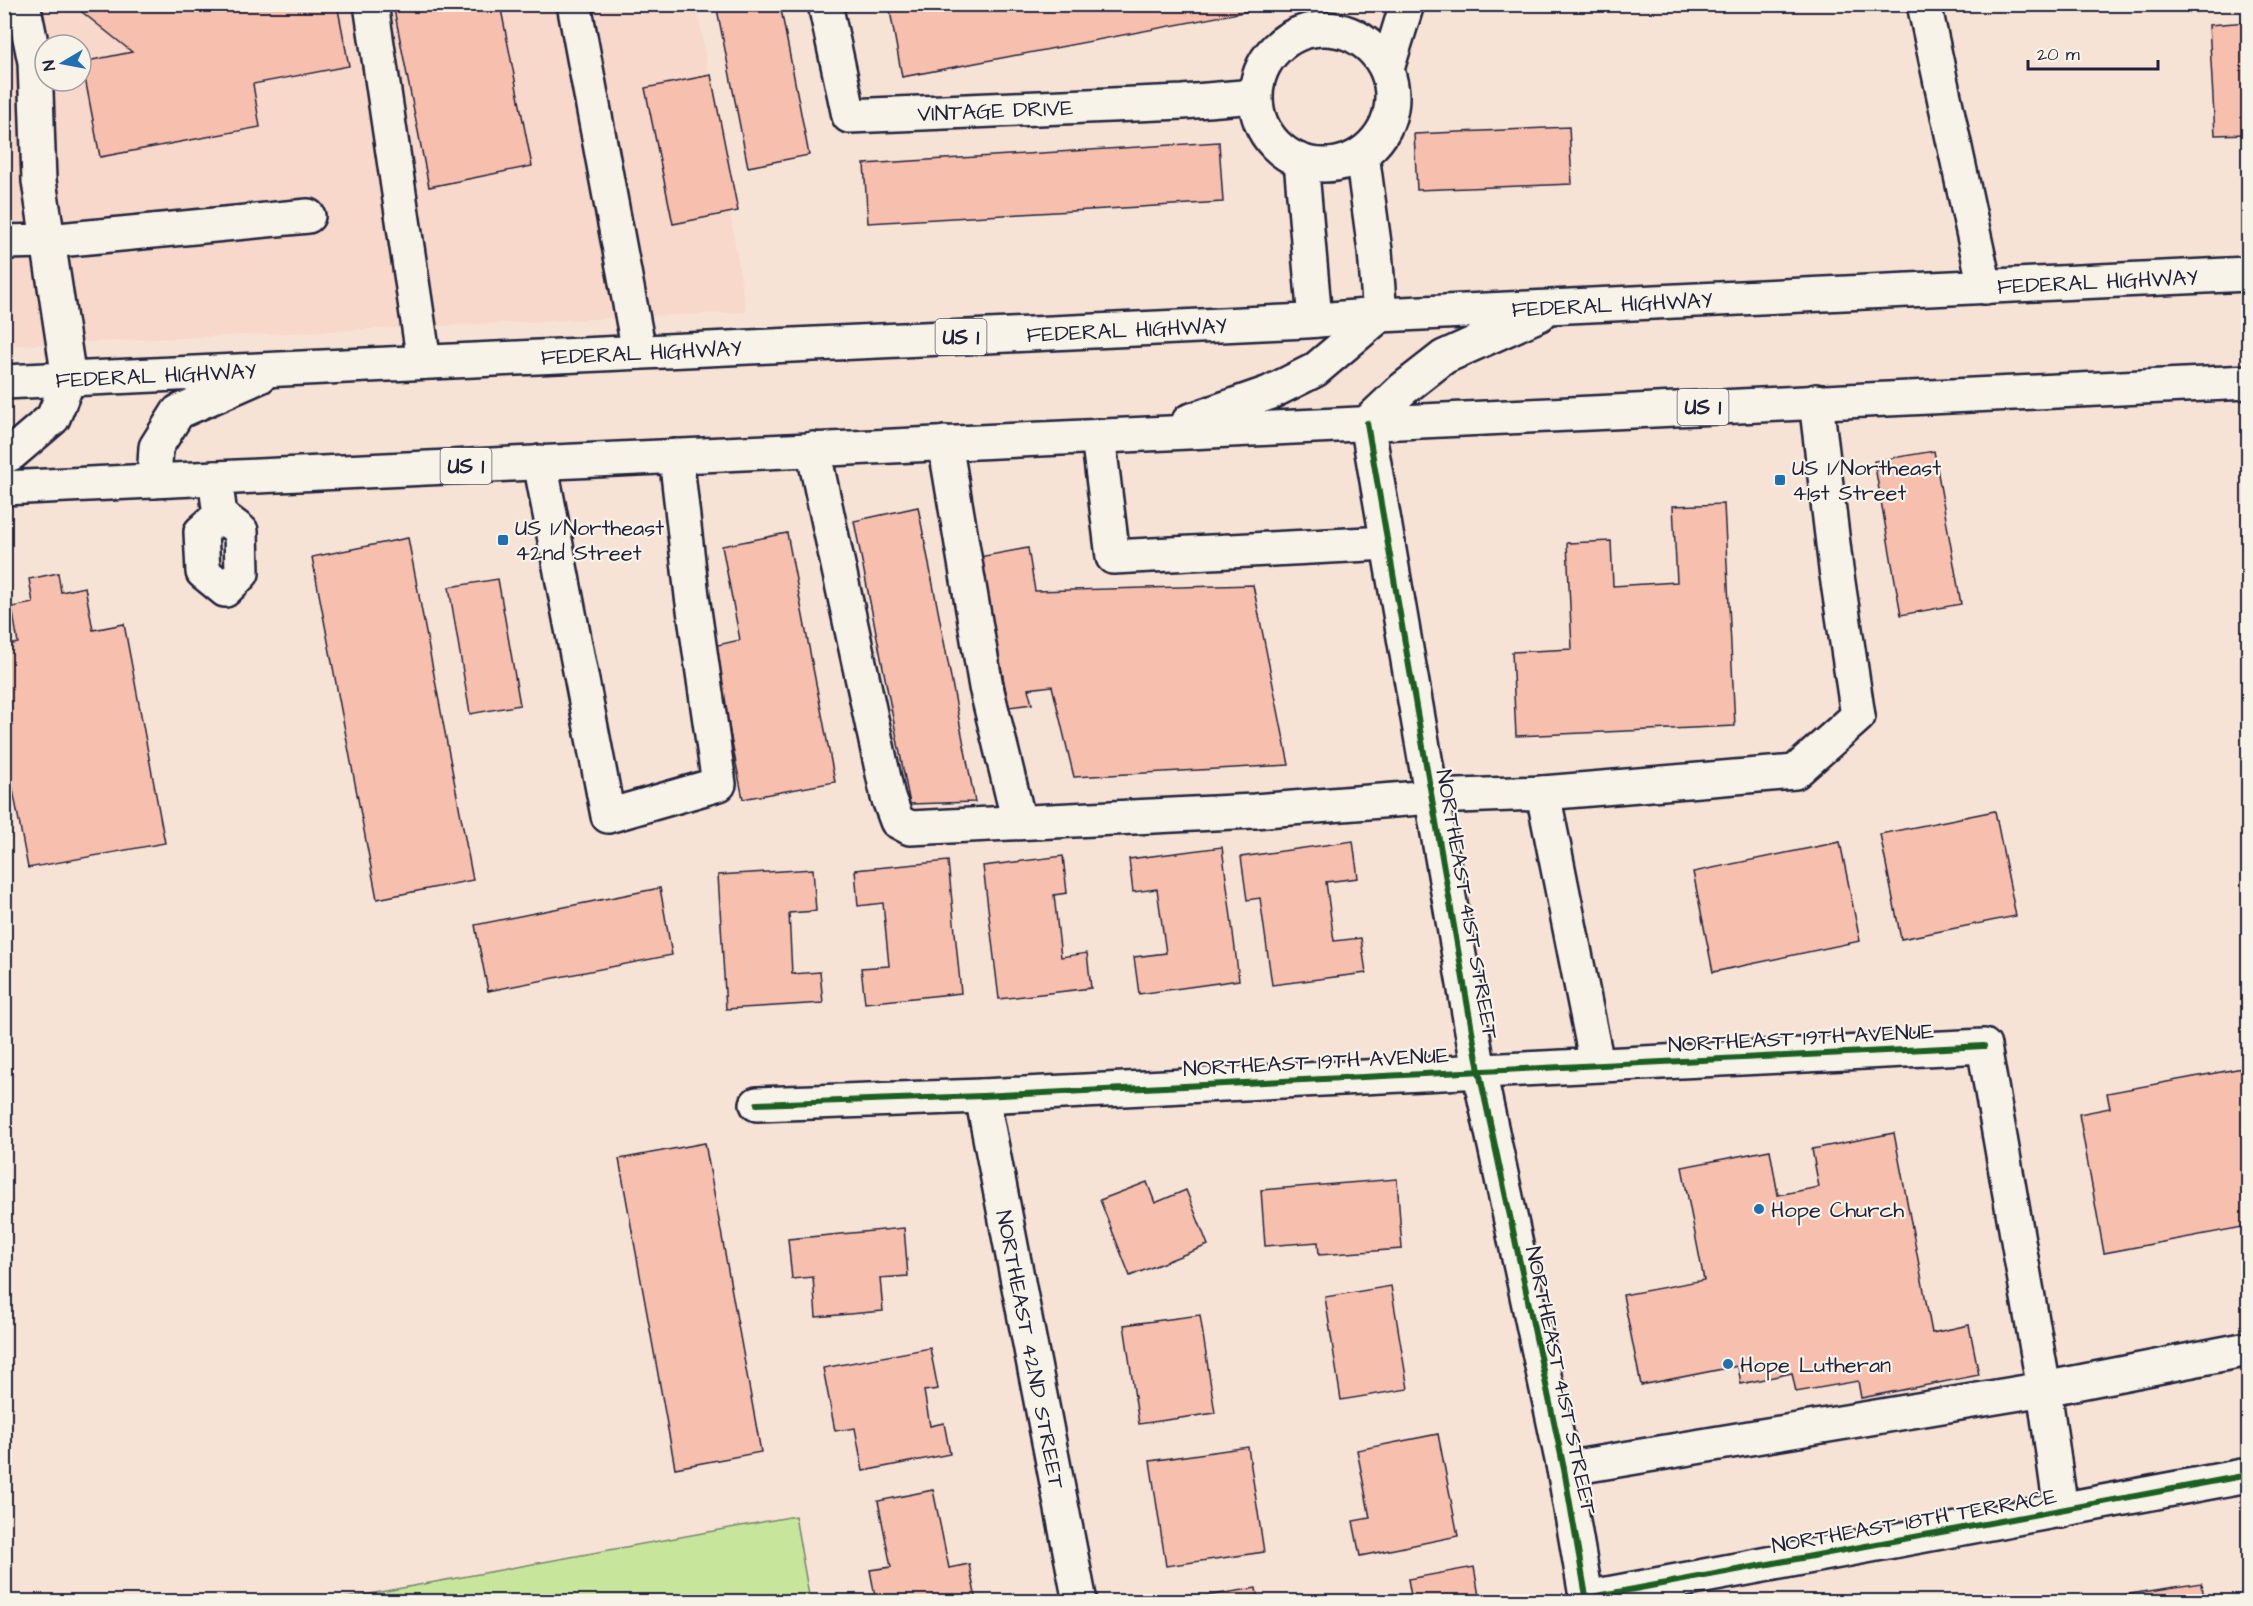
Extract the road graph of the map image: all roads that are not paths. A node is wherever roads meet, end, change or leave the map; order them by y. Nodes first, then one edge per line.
1 (23, 4) edge
2 (371, 4) edge
3 (574, 4) edge
4 (825, 4) edge
5 (1407, 4) edge
6 (1924, 4) edge
7 (1387, 69) junction
8 (1255, 96) junction
9 (1362, 154) junction
10 (1301, 162) junction
11 (308, 216) dead end
12 (48, 241) junction
13 (4, 242) edge
14 (2248, 274) edge
15 (1985, 287) junction
16 (1555, 307) junction
17 (1380, 315) junction
18 (1315, 320) junction
19 (639, 352) junction
20 (424, 362) junction
21 (275, 369) junction
22 (69, 379) junction
23 (4, 382) edge
24 (2248, 382) edge
25 (1816, 401) junction
26 (1367, 423) junction
27 (1157, 433) junction
28 (1098, 436) junction
29 (945, 443) junction
30 (813, 449) junction
31 (4, 456) edge
32 (676, 456) junction
33 (540, 462) junction
34 (215, 478) junction
35 (154, 481) junction
36 (4, 488) edge
37 (220, 515) dead end
38 (1388, 543) junction
39 (1543, 794) junction
40 (1432, 797) junction
41 (1019, 822) junction
42 (1597, 1064) junction
43 (1479, 1071) junction
44 (982, 1096) junction
45 (757, 1104) dead end
46 (2248, 1349) edge
47 (2044, 1389) junction
48 (1564, 1468) junction
49 (2248, 1475) edge
50 (2061, 1511) junction
51 (1587, 1600) edge
52 (1080, 1602) edge

1 - 12 main road
2 - 20 main road
3 - 19 main road
4 - 8 main road, VINTAGE DRIVE
5 - 7 main road
6 - 15 main road
7 - 8 main road
7 - 9 main road
8 - 10 main road
9 - 10 main road
9 - 17 main road
10 - 18 main road
11 - 12 main road
12 - 13 main road
12 - 22 main road
14 - 15 main road, FEDERAL HIGHWAY / US 1
15 - 16 main road, FEDERAL HIGHWAY / US 1
16 - 17 main road, FEDERAL HIGHWAY / US 1
16 - 26 main road
17 - 18 main road, FEDERAL HIGHWAY / US 1
17 - 27 main road
18 - 19 main road, FEDERAL HIGHWAY / US 1
19 - 20 main road, FEDERAL HIGHWAY / US 1
20 - 21 main road, FEDERAL HIGHWAY / US 1
21 - 22 main road, FEDERAL HIGHWAY / US 1
21 - 35 main road
22 - 23 main road, FEDERAL HIGHWAY / US 1
22 - 31 main road
24 - 25 main road, US 1
25 - 26 main road, US 1
25 - 39 main road
26 - 27 main road, US 1
26 - 38 main road, NORTHEAST 41ST STREET
27 - 28 main road, US 1
28 - 29 main road, US 1
28 - 38 main road
29 - 30 main road, US 1
29 - 41 main road
30 - 32 main road, US 1
30 - 41 main road
32 - 33 main road, US 1
32 - 33 main road
33 - 34 main road, US 1
34 - 35 main road, US 1
34 - 37 main road
35 - 36 main road, US 1
38 - 40 main road, NORTHEAST 41ST STREET
39 - 40 main road
39 - 42 main road
40 - 41 main road
40 - 43 main road, NORTHEAST 41ST STREET
42 - 43 main road, NORTHEAST 19TH AVENUE
42 - 47 main road, NORTHEAST 19TH AVENUE
43 - 44 main road, NORTHEAST 19TH AVENUE
43 - 48 main road, NORTHEAST 41ST STREET
44 - 45 main road, NORTHEAST 19TH AVENUE
44 - 52 main road, NORTHEAST 42ND STREET
46 - 47 main road
47 - 48 main road
47 - 50 main road
48 - 51 main road, NORTHEAST 41ST STREET
49 - 50 main road, NORTHEAST 18TH TERRACE
50 - 51 main road, NORTHEAST 18TH TERRACE

